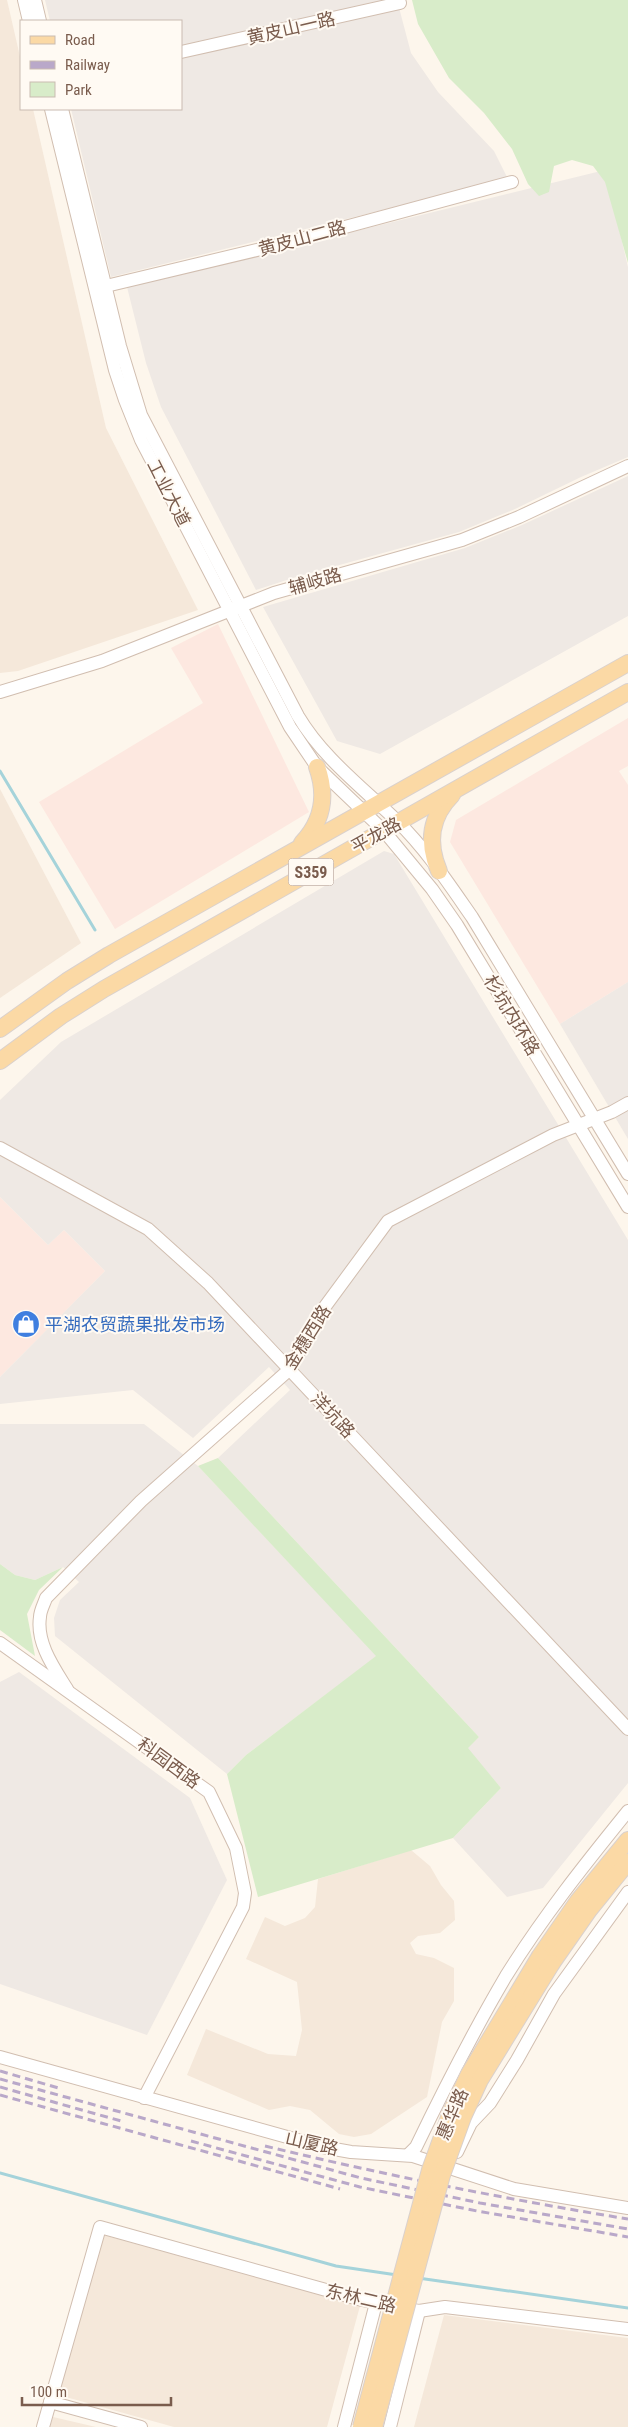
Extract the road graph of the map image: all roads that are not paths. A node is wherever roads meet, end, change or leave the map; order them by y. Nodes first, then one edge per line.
1 (24, 0) edge
2 (35, 0) edge
3 (400, 3) dead end
4 (29, 20) edge
5 (40, 20) edge
6 (182, 52) edge
7 (51, 110) edge
8 (62, 110) edge
9 (512, 182) dead end
10 (106, 286) junction
11 (98, 299) junction
12 (628, 466) edge
13 (235, 608) junction
14 (628, 664) edge
15 (0, 692) edge
16 (628, 692) edge
17 (317, 767) junction
18 (459, 788) junction
19 (371, 807) junction
20 (398, 823) junction
21 (384, 831) junction
22 (288, 854) junction
23 (439, 871) junction
24 (0, 1029) edge
25 (0, 1061) edge
26 (628, 1103) edge
27 (595, 1119) junction
28 (579, 1125) junction
29 (0, 1148) edge
30 (628, 1174) edge
31 (628, 1207) edge
32 (290, 1369) junction
33 (0, 1643) edge
34 (67, 1690) junction
35 (628, 1730) edge
36 (628, 1811) edge
37 (628, 1840) edge
38 (628, 1862) edge
39 (628, 1892) edge
40 (546, 1959) junction
41 (0, 2057) edge
42 (144, 2098) junction
43 (408, 2155) junction
44 (448, 2167) junction
45 (628, 2208) edge
46 (376, 2303) junction
47 (419, 2310) junction
48 (628, 2329) edge
49 (50, 2402) junction
50 (43, 2427) edge
51 (141, 2427) edge
52 (344, 2427) edge
53 (361, 2427) edge
54 (374, 2427) edge
55 (390, 2427) edge

1 - 4 street
2 - 5 street
3 - 6 street, 黄皮山一路
7 - 11 street, 工业大道
8 - 10 street, 工业大道
9 - 10 street, 黄皮山二路
10 - 11 street
10 - 13 street, 工业大道
11 - 13 street, 工业大道
12 - 13 street, 辅岐路
13 - 15 street, 辅岐路
13 - 17 street, 工业大道
13 - 19 street, 工业大道
14 - 19 main road, 平龙路 / S359
16 - 18 main road, 平龙路 / S359
17 - 19 street, 工业大道
17 - 22 main road
18 - 20 main road, 平龙路 / S359
18 - 23 main road
19 - 20 street, 工业大道
19 - 21 street, 工业大道
19 - 22 main road, 平龙路 / S359
20 - 21 main road, 平龙路 / S359
20 - 23 street, 杉坑内环路
21 - 25 main road, 平龙路 / S359
21 - 28 street, 杉坑内环路
22 - 24 main road, 平龙路 / S359
23 - 27 street, 杉坑内环路
26 - 27 street, 金穗西路
27 - 28 street, 金穗西路
27 - 30 street, 杉坑内环路
28 - 31 street, 杉坑内环路
28 - 32 street, 金穗西路
29 - 32 street, 洋坑路
32 - 34 street, 金穗西路
32 - 35 street, 洋坑路
33 - 34 street, 科园西路
34 - 42 street, 科园西路
36 - 43 street
37 - 40 main road, 惠华路
38 - 40 main road, 惠华路
39 - 44 street
40 - 53 main road, 惠华路, bridge
40 - 54 main road, 惠华路, bridge
41 - 42 street, 山厦路
42 - 43 street, 山厦路
43 - 44 street, 山厦路
44 - 45 street, 山厦路
46 - 47 street, 东林二路
46 - 49 street, 东林二路
46 - 52 street
47 - 48 street, 东林二路
47 - 55 street
49 - 50 street
49 - 51 street

